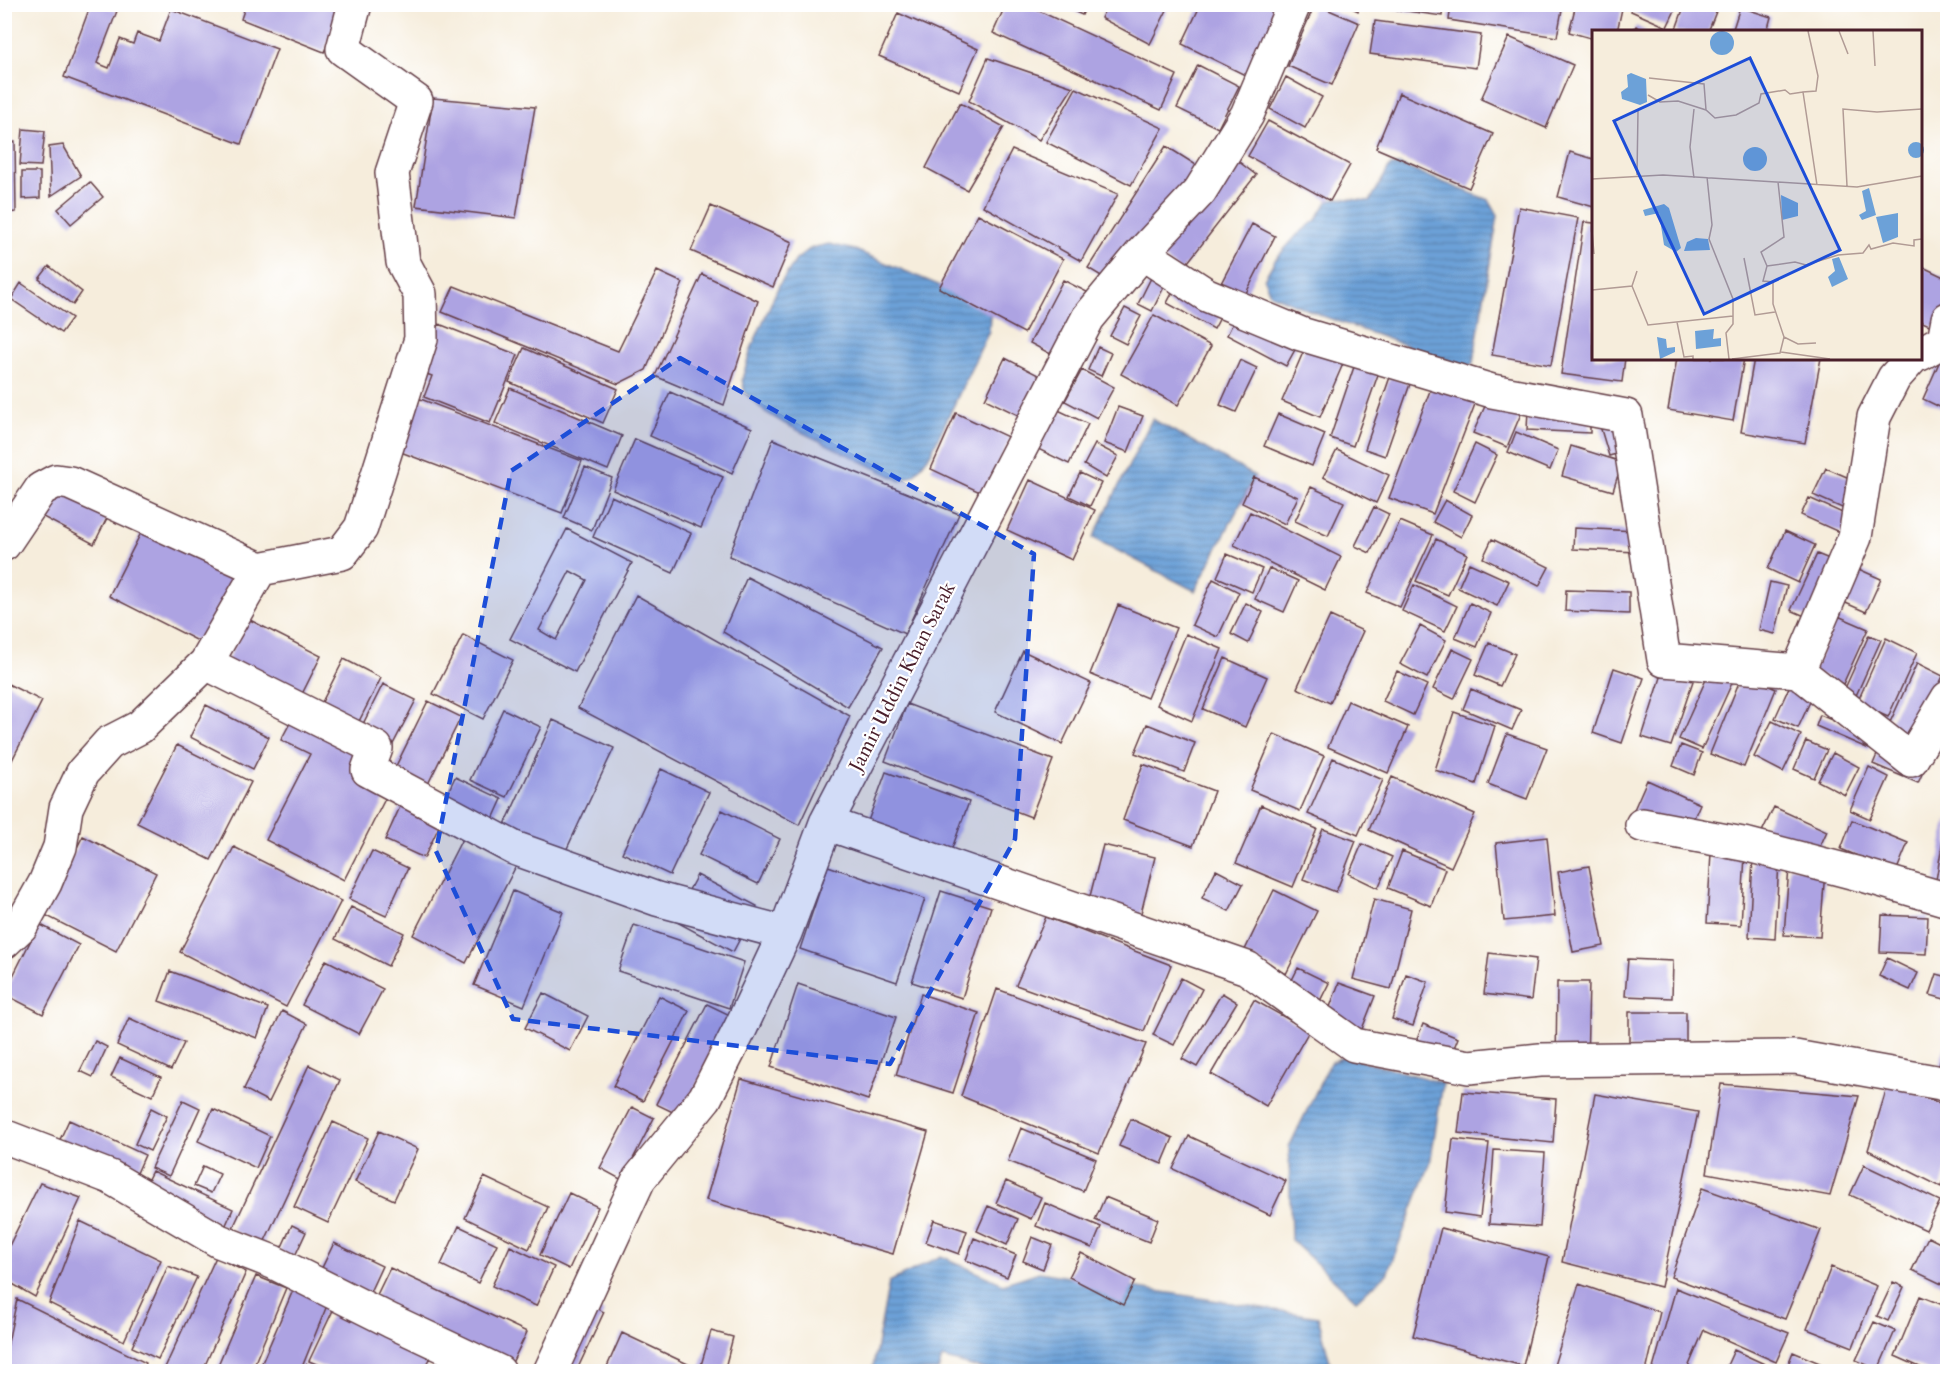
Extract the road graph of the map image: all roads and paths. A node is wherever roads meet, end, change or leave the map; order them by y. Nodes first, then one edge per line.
1 (355, 4) edge
2 (1294, 4) edge
3 (1143, 253) junction
4 (1947, 318) edge
5 (1922, 353) edge
6 (1910, 360) edge
7 (4, 544) edge
8 (260, 569) junction
9 (206, 663) junction
10 (1798, 671) junction
11 (1947, 698) edge
12 (826, 823) junction
13 (1642, 825) dead end
14 (1947, 900) edge
15 (785, 933) junction
16 (4, 942) edge
17 (1947, 1086) edge
18 (6, 1137) edge
19 (499, 1371) edge
20 (550, 1371) edge

1 - 8 street
2 - 3 street, Jamir Uddin Khan Sarak
3 - 10 street
3 - 12 street, Jamir Uddin Khan Sarak
4 - 5 street
6 - 10 street
7 - 8 street
8 - 9 street
9 - 15 street
9 - 16 street
10 - 11 street
12 - 15 street, Jamir Uddin Khan Sarak
12 - 17 street
13 - 14 street
15 - 20 street, Jamir Uddin Khan Sarak
18 - 19 street

